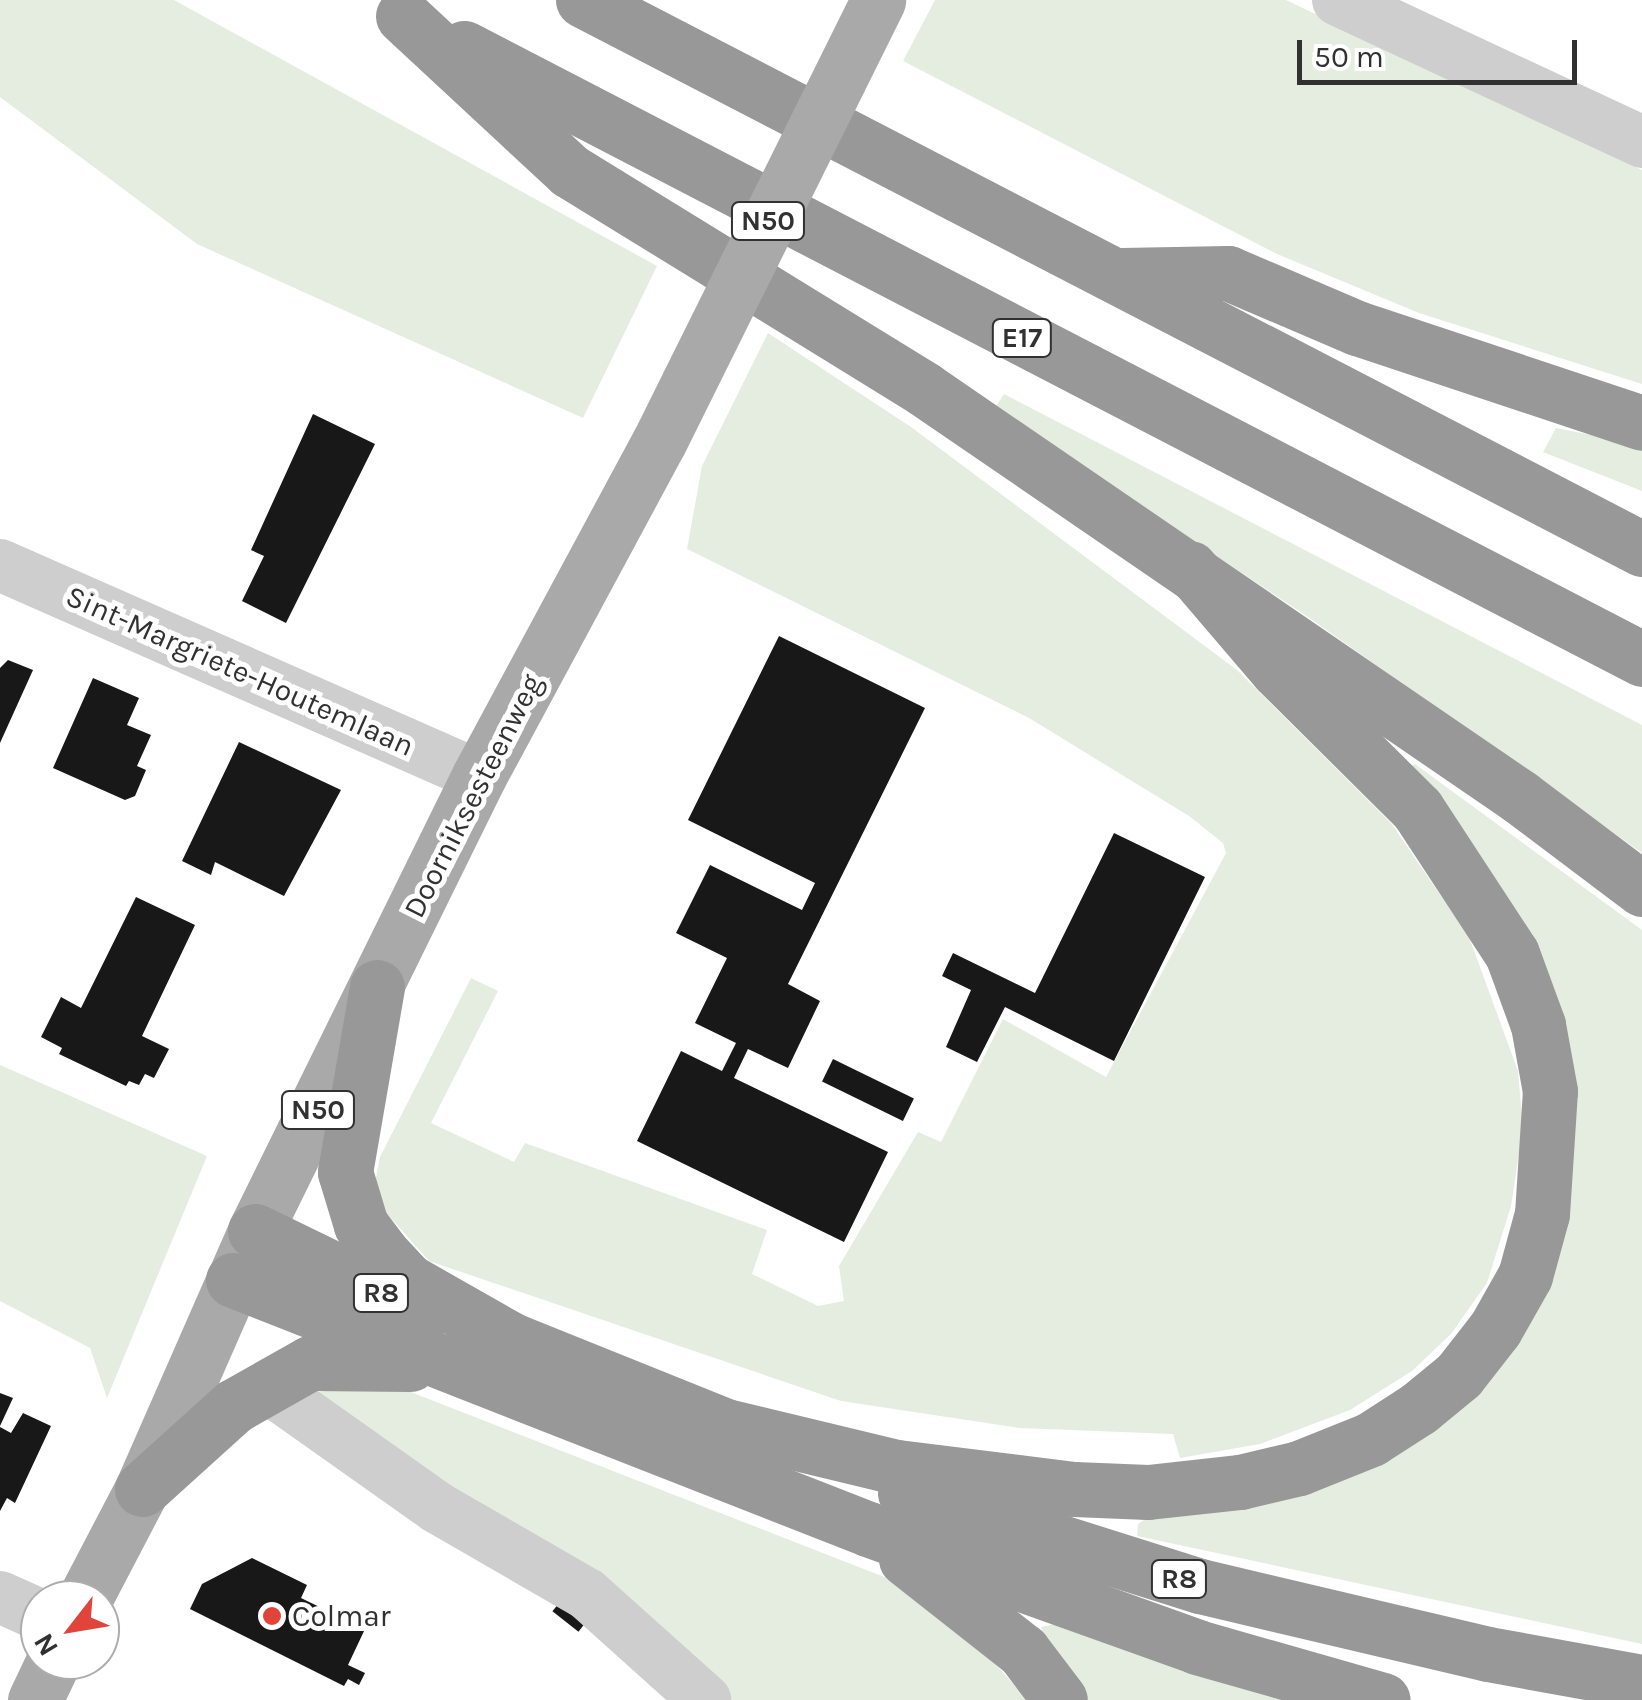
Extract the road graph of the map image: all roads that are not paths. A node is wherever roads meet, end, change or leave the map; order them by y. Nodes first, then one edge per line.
1 (583, 0) edge
2 (878, 0) edge
3 (1338, 0) edge
4 (388, 8) edge
5 (1642, 142) edge
6 (1114, 275) junction
7 (1642, 423) edge
8 (1642, 548) edge
9 (0, 565) edge
10 (1190, 568) junction
11 (1642, 659) edge
12 (479, 776) junction
13 (1642, 889) edge
14 (377, 987) junction
15 (256, 1231) junction
16 (233, 1280) junction
17 (512, 1340) junction
18 (443, 1364) junction
19 (267, 1387) junction
20 (730, 1427) junction
21 (142, 1489) junction
22 (868, 1529) junction
23 (94, 1580) edge
24 (1642, 1682) edge
25 (705, 1700) edge
26 (1060, 1700) edge
27 (1383, 1700) edge

1 - 6 highway
2 - 12 main road, Doorniksesteenweg / N50, bridge
3 - 5 street
4 - 10 highway
4 - 11 highway, E17
6 - 7 highway
6 - 8 highway
9 - 12 street, Sint-Margriete-Houtemlaan
10 - 13 highway
10 - 20 highway
12 - 14 main road, Doorniksesteenweg / N50
14 - 15 main road, Doorniksesteenweg / N50
14 - 17 highway
15 - 16 main road, Doorniksesteenweg / N50
15 - 17 highway, R8
16 - 18 highway, R8
16 - 21 main road, Doorniksesteenweg / N50
17 - 20 highway, R8
18 - 19 highway
18 - 22 highway, R8
19 - 21 highway
19 - 25 street
20 - 24 highway, R8
21 - 23 main road, Doorniksesteenweg / N50
22 - 26 highway
22 - 27 highway, R8

